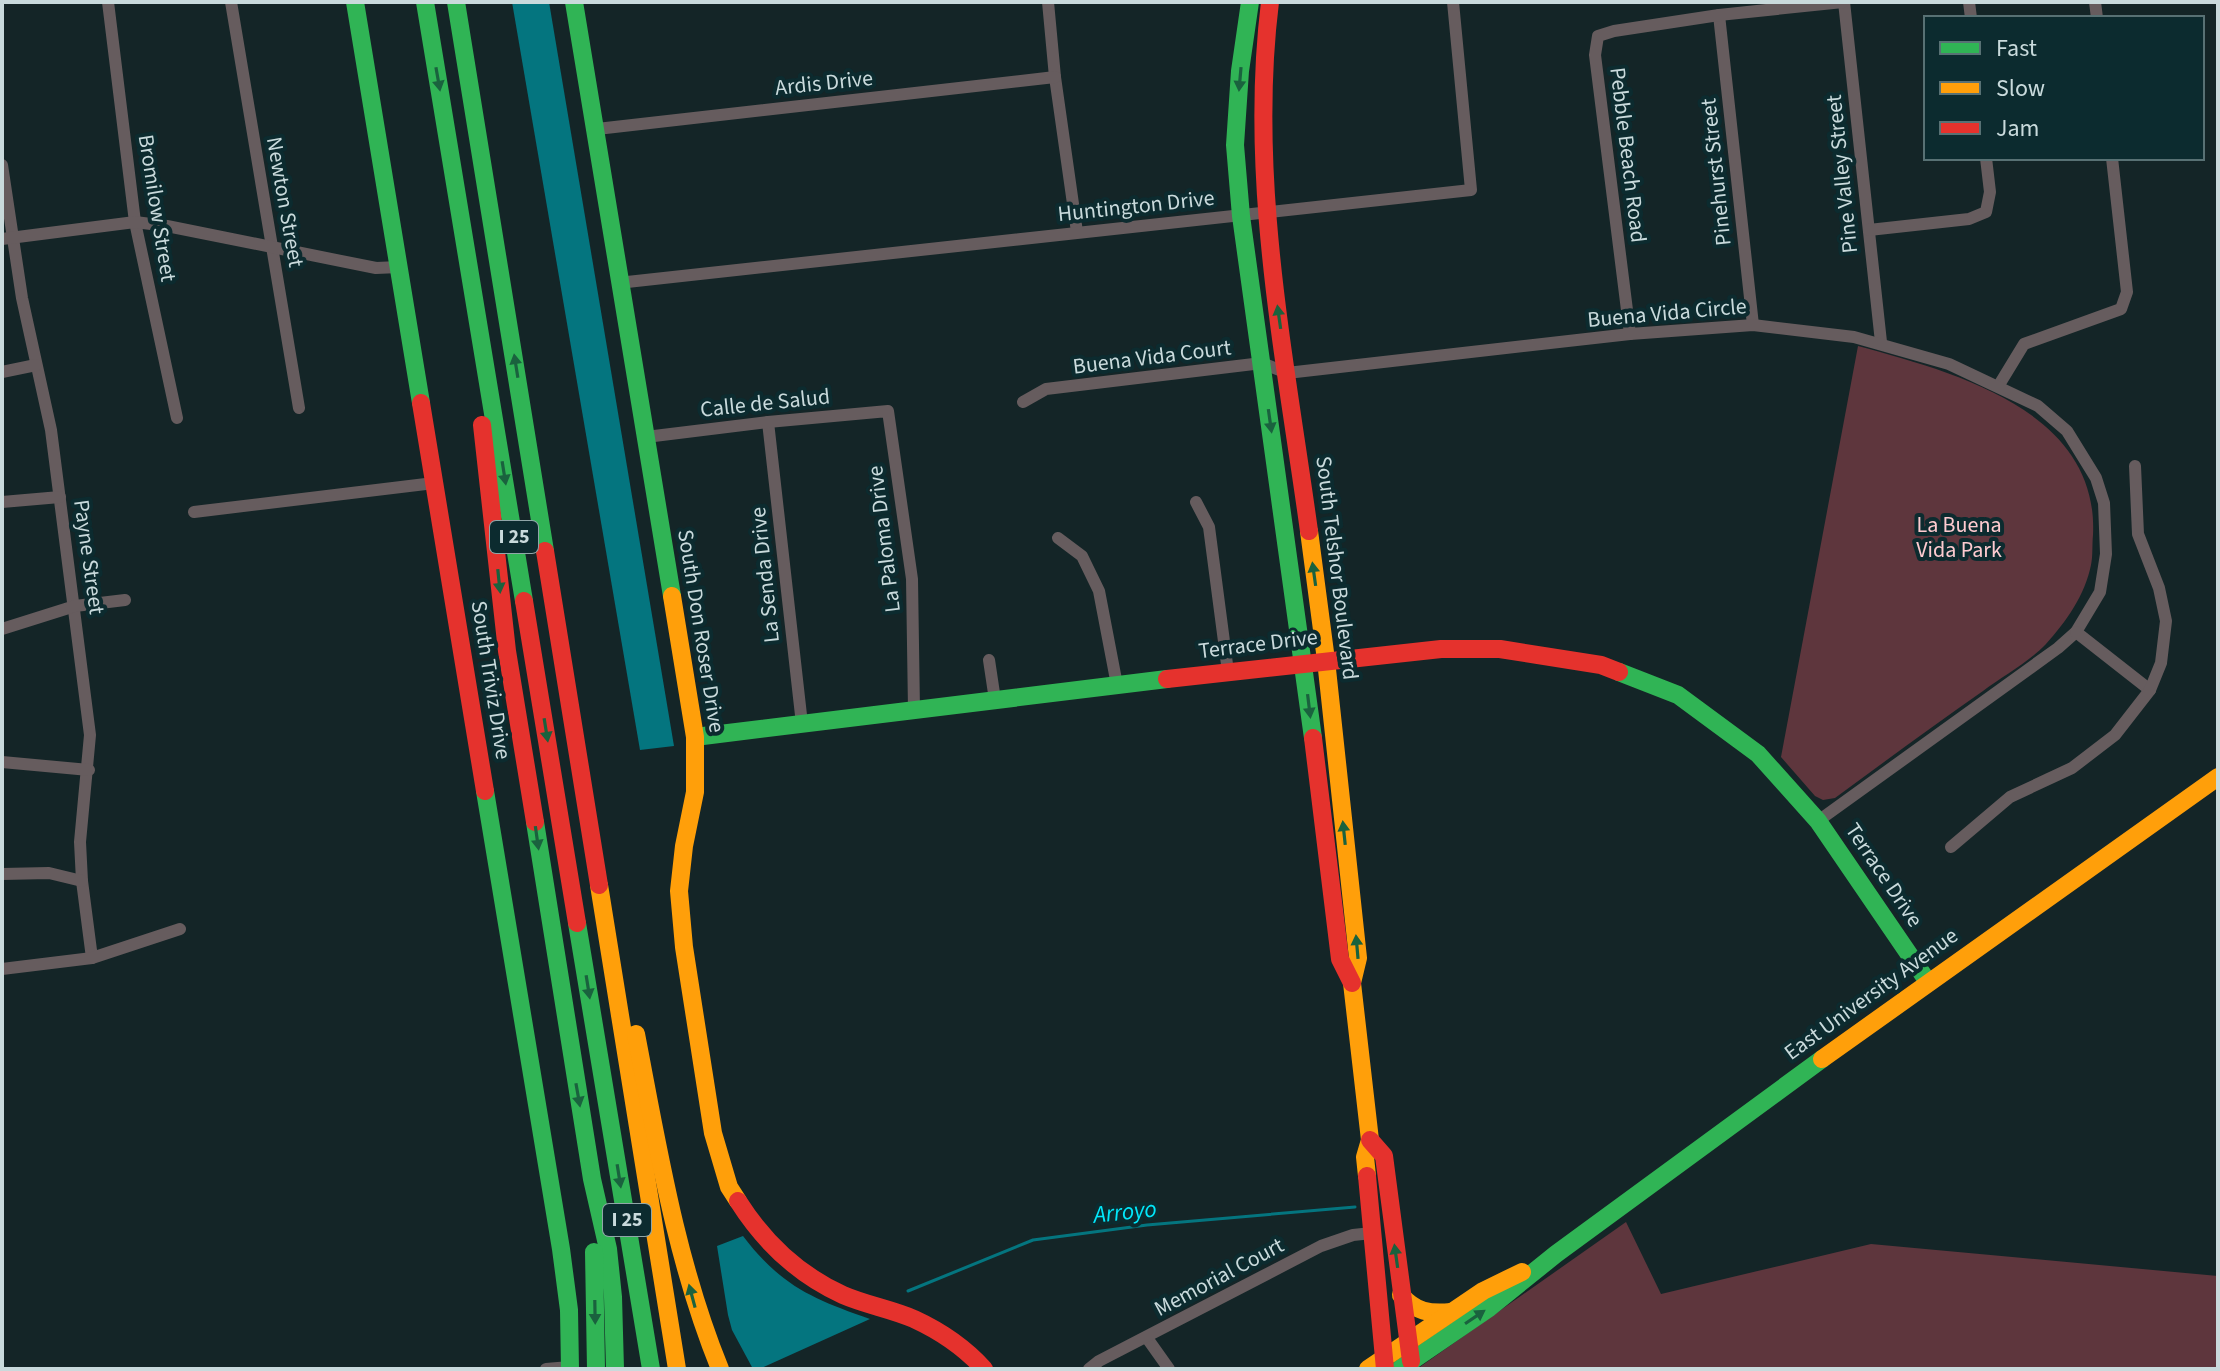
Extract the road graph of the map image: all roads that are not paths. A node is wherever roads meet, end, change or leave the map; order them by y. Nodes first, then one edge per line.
1 (108, 2) edge
2 (231, 2) edge
3 (355, 2) edge
4 (425, 2) edge
5 (456, 2) edge
6 (574, 2) edge
7 (1048, 2) edge
8 (1250, 2) edge
9 (1270, 2) edge
10 (1453, 2) edge
11 (1843, 2) edge
12 (1719, 15) junction
13 (1055, 77) junction
14 (597, 129) junction
15 (1986, 160) edge
16 (2112, 160) edge
17 (2, 165) edge
18 (458, 197) junction
19 (1266, 213) junction
20 (1241, 216) junction
21 (135, 222) junction
22 (1869, 230) junction
23 (1077, 232) junction
24 (7, 239) edge
25 (273, 247) junction
26 (399, 267) junction
27 (618, 283) junction
28 (1753, 325) junction
29 (1630, 334) junction
30 (1881, 342) junction
31 (1262, 363) junction
32 (36, 365) junction
33 (2, 372) edge
34 (1287, 373) junction
35 (1999, 385) junction
36 (1023, 402) dead end
37 (299, 408) dead end
38 (888, 411) joint
39 (177, 418) dead end
40 (768, 422) junction
41 (646, 437) junction
42 (2135, 466) dead end
43 (434, 483) junction
44 (60, 497) junction
45 (2, 502) edge
46 (1196, 502) dead end
47 (194, 512) dead end
48 (1058, 538) dead end
49 (125, 600) dead end
50 (75, 606) junction
51 (2, 629) edge
52 (2076, 632) junction
53 (989, 660) dead end
54 (1326, 660) junction
55 (1304, 663) junction
56 (1228, 672) junction
57 (1117, 685) junction
58 (2150, 690) junction
59 (995, 700) junction
60 (914, 710) junction
61 (802, 724) junction
62 (695, 737) junction
63 (2, 762) edge
64 (89, 770) junction
65 (2218, 777) edge
66 (1818, 821) junction
67 (1951, 847) dead end
68 (594, 858) junction
69 (2, 874) edge
70 (82, 881) junction
71 (1343, 911) junction
72 (180, 929) dead end
73 (92, 958) junction
74 (2, 969) edge
75 (1928, 982) junction
76 (1352, 983) junction
77 (1370, 1140) junction
78 (592, 1179) junction
79 (1372, 1233) junction
80 (1556, 1254) junction
81 (1401, 1295) junction
82 (1453, 1312) junction
83 (1147, 1338) junction
84 (1408, 1361) edge
85 (1385, 1363) edge
86 (570, 1368) edge
87 (546, 1369) edge
88 (596, 1369) edge
89 (615, 1369) edge
90 (651, 1369) edge
91 (677, 1369) edge
92 (720, 1369) edge
93 (984, 1369) edge
94 (1089, 1369) edge
95 (1169, 1369) edge
96 (1368, 1369) edge

1 - 21 street, Bromilow Street
2 - 25 street, Newton Street
3 - 26 main road, South Triviz Drive
4 -> 18 main road, I 25
68 -> 5 main road, I 25
6 - 14 main road, South Don Roser Drive
7 - 13 street
8 -> 20 main road, South Telshor Boulevard
9 - 19 main road, South Telshor Boulevard
10 - 19 street, Huntington Drive
11 - 12 street, Pebble Beach Road
11 - 22 street, Pine Valley Street
12 - 28 street, Pinehurst Street
12 - 29 street, Pebble Beach Road
13 - 14 street, Ardis Drive
13 - 23 street
14 - 27 main road, South Don Roser Drive
15 - 22 street
16 - 35 street
17 - 24 street, Payne Street
18 -> 78 main road
18 -> 90 main road, I 25
19 - 20 street, Huntington Drive
34 -> 19 main road, South Telshor Boulevard
20 - 23 street, Huntington Drive
20 - 31 main road, South Telshor Boulevard
21 - 24 street
21 - 25 street
21 - 39 street, Bromilow Street
22 - 30 street, Pine Valley Street
23 - 27 street, Huntington Drive
24 - 32 street, Payne Street
25 - 26 street
25 - 37 street, Newton Street
26 - 43 main road, South Triviz Drive
27 - 41 main road, South Don Roser Drive
28 - 29 street, Buena Vida Circle
28 - 30 street, Buena Vida Circle
29 - 34 street, Buena Vida Circle
30 - 35 street, Buena Vida Circle
31 - 34 street, Buena Vida Court
31 - 36 street, Buena Vida Court
31 -> 55 main road, South Telshor Boulevard
32 - 33 street
32 - 44 street, Payne Street
54 -> 34 main road, South Telshor Boulevard
35 - 52 street, Buena Vida Circle
38 - 40 street, Calle de Salud
38 - 60 street, La Paloma Drive
40 - 41 street, Calle de Salud
40 - 61 street, La Senda Drive
41 - 62 main road, South Don Roser Drive
42 - 58 street
43 - 47 street
43 - 86 main road, South Triviz Drive
44 - 45 street
44 - 50 street, Payne Street
46 - 56 street
48 - 57 street
49 - 50 street
50 - 51 street
50 - 64 street, Payne Street
52 - 58 street
52 - 66 street, Buena Vida Circle
53 - 59 street
54 - 55 main road, Terrace Drive
54 - 66 main road, Terrace Drive
71 -> 54 main road, South Telshor Boulevard
55 - 56 main road, Terrace Drive
55 -> 71 main road, South Telshor Boulevard
56 - 57 main road, Terrace Drive
57 - 59 main road, Terrace Drive
58 - 67 street
59 - 60 main road, Terrace Drive
60 - 61 main road, Terrace Drive
61 - 62 main road, Terrace Drive
62 - 93 main road, South Don Roser Drive
63 - 64 street
64 - 70 street, Payne Street
65 - 75 main road, East University Avenue
66 - 75 main road, Terrace Drive
68 - 91 main road, I 25
92 -> 68 main road
69 - 70 street
70 - 73 street, Payne Street
71 - 76 main road, South Telshor Boulevard
76 -> 71 main road, South Telshor Boulevard
72 - 73 street
73 - 74 street
75 - 80 main road, East University Avenue
76 - 77 main road, South Telshor Boulevard
77 - 79 main road, South Telshor Boulevard
81 -> 77 main road, South Telshor Boulevard
78 -> 88 main road
78 - 89 main road
79 - 83 street, Memorial Court
79 - 85 main road, South Telshor Boulevard
80 - 82 main road, East University Avenue
84 -> 80 main road, East University Avenue
81 - 82 main road
81 - 84 main road, South Telshor Boulevard
82 - 84 main road, East University Avenue
83 - 94 street, Memorial Court
83 - 95 street
84 - 85 main road, East University Avenue
85 - 96 main road, East University Avenue
86 - 87 street

